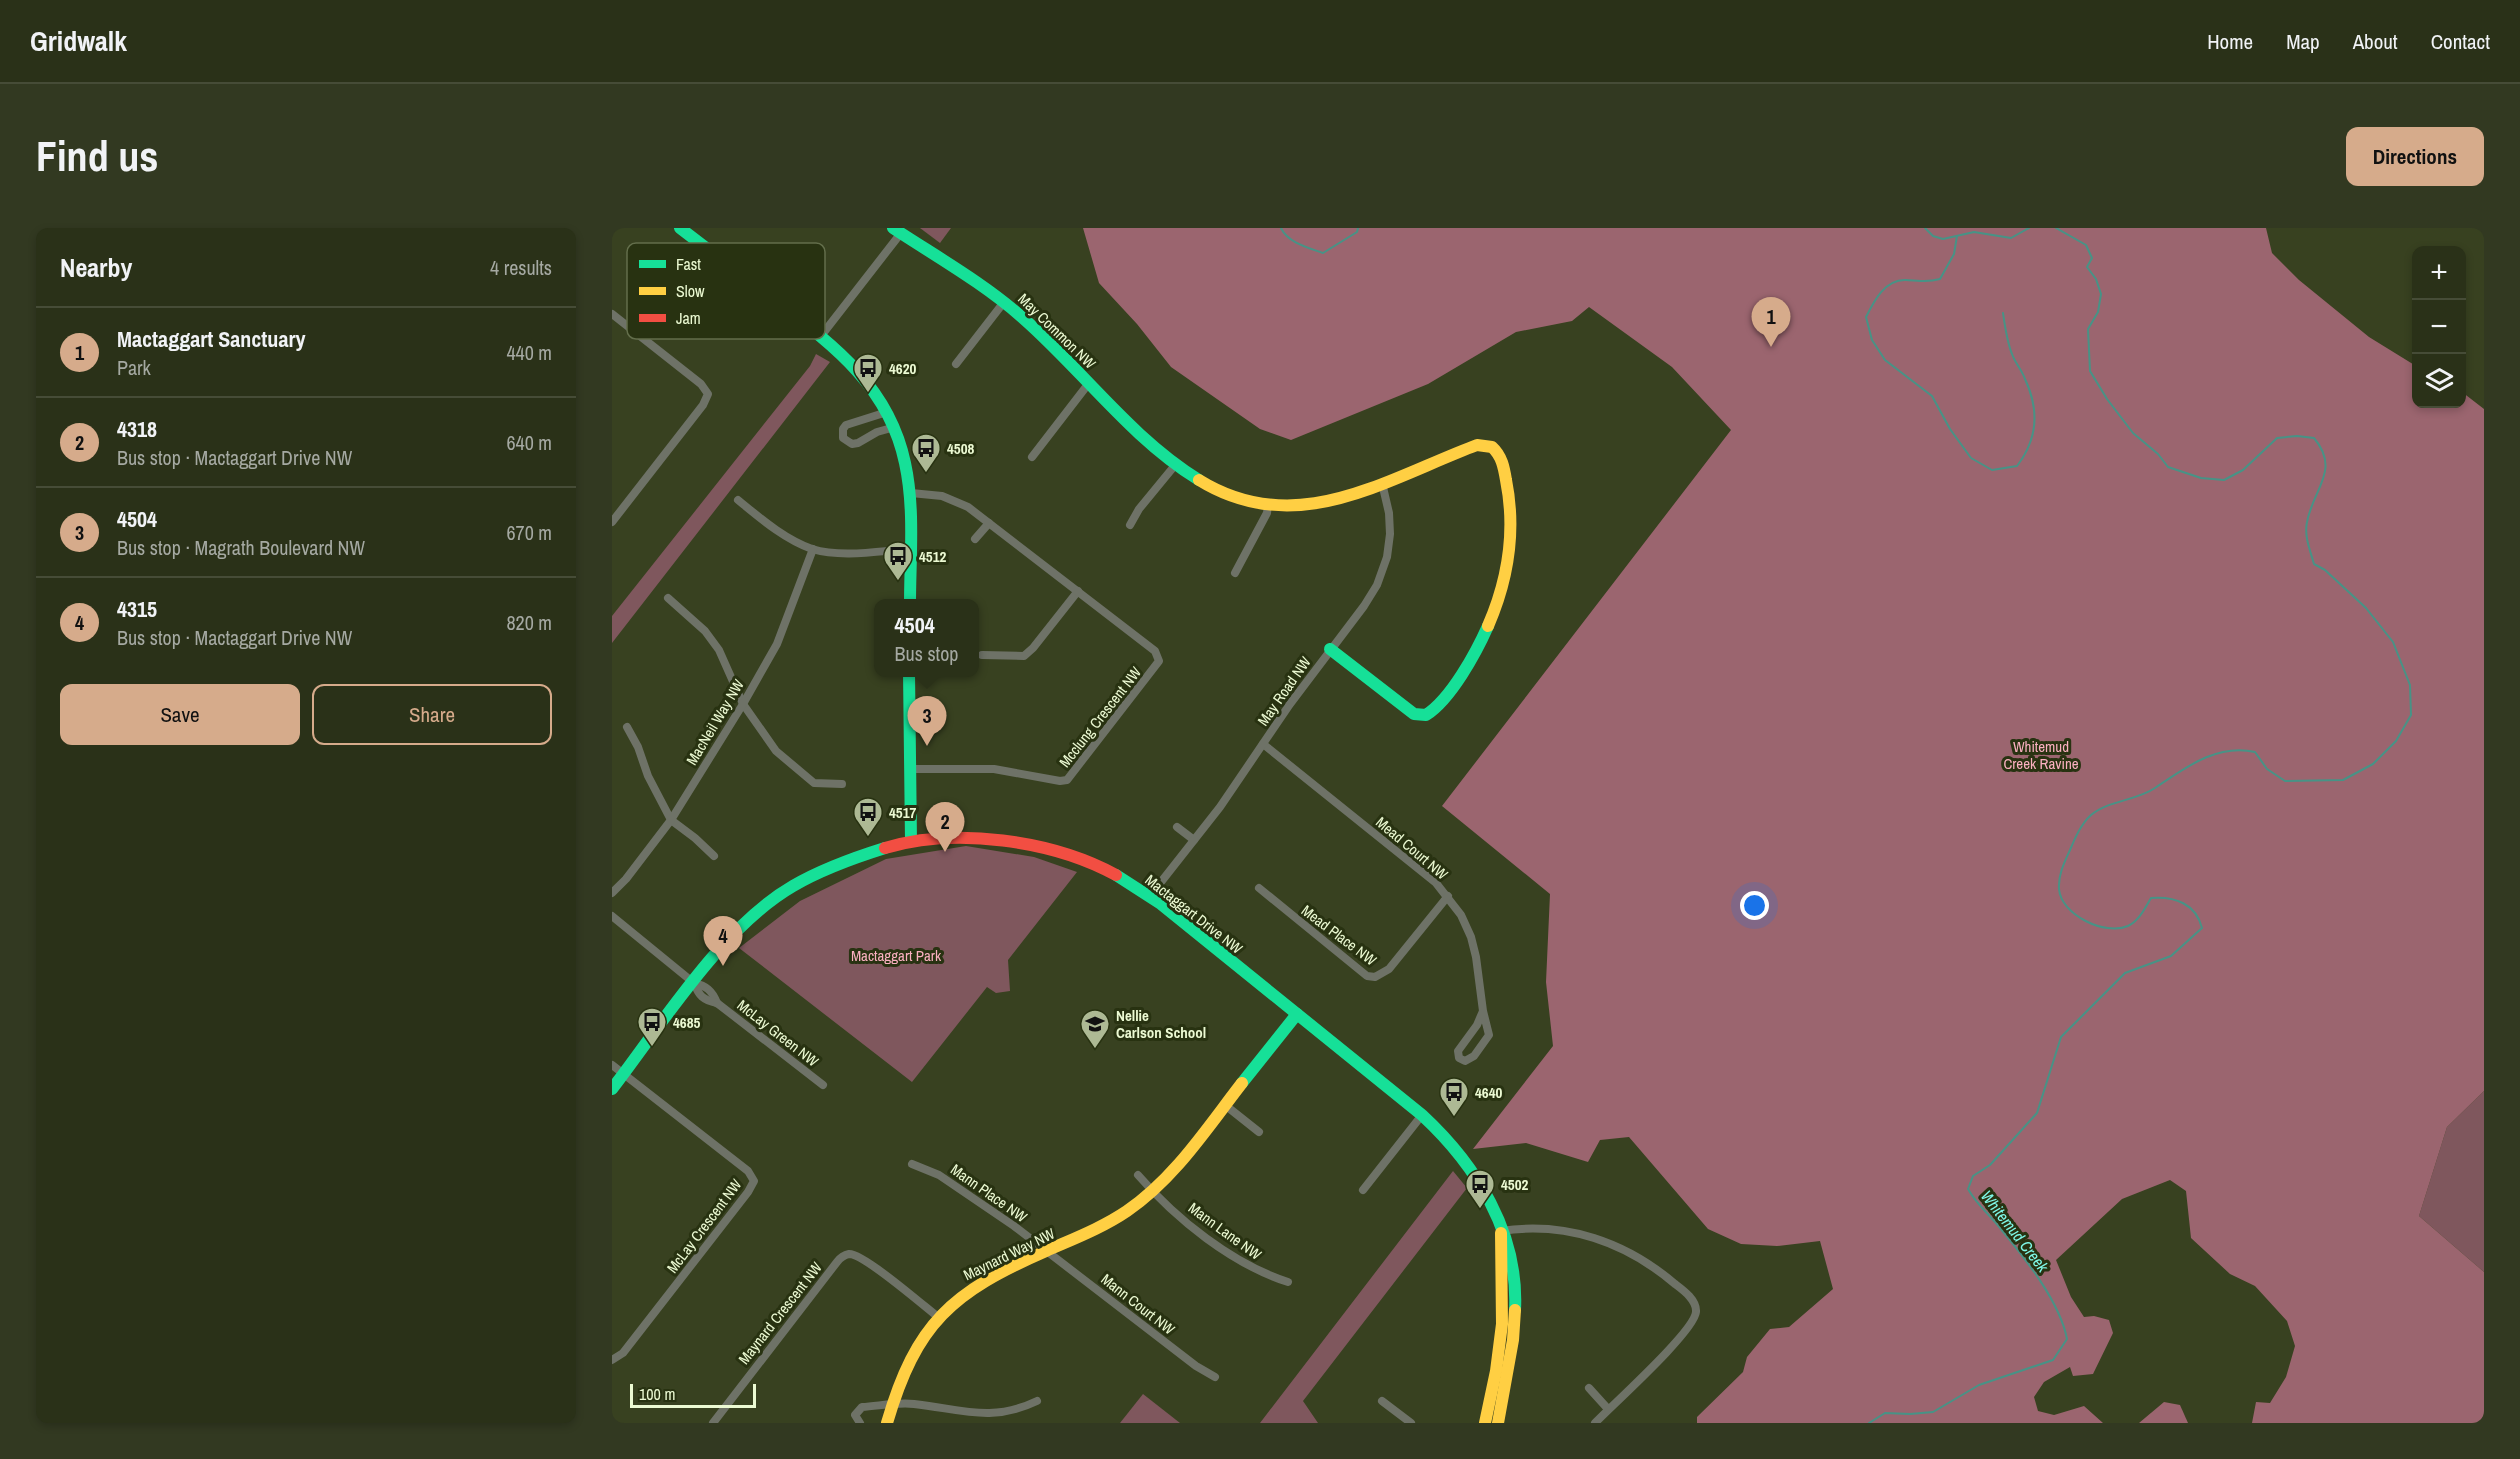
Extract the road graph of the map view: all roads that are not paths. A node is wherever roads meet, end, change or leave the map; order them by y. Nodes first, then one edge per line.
1 (680, 228) edge
2 (897, 230) edge
3 (700, 243) edge
4 (1004, 302) junction
5 (612, 314) edge
6 (627, 326) edge
7 (825, 330) edge
8 (644, 339) edge
9 (825, 339) edge
10 (956, 364) dead end
11 (1089, 383) junction
12 (887, 412) junction
13 (895, 427) junction
14 (1032, 457) dead end
15 (1176, 464) junction
16 (1382, 483) junction
17 (911, 493) junction
18 (738, 500) dead end
19 (1268, 505) junction
20 (612, 522) edge
21 (989, 523) junction
22 (1130, 525) dead end
23 (975, 539) dead end
24 (813, 549) junction
25 (910, 549) junction
26 (1235, 573) dead end
27 (1078, 591) junction
28 (668, 598) dead end
29 (910, 599) edge
30 (1330, 649) junction
31 (982, 654) dead end
32 (909, 677) edge
33 (743, 704) junction
34 (627, 727) dead end
35 (1263, 744) junction
36 (910, 769) junction
37 (842, 784) dead end
38 (671, 820) junction
39 (1177, 827) dead end
40 (1194, 840) junction
41 (911, 841) junction
42 (714, 856) dead end
43 (1258, 888) dead end
44 (612, 892) edge
45 (1150, 896) junction
46 (1448, 896) junction
47 (612, 916) edge
48 (694, 983) junction
49 (1484, 1011) junction
50 (1297, 1014) junction
51 (612, 1065) edge
52 (623, 1075) junction
53 (823, 1085) dead end
54 (612, 1089) edge
55 (1225, 1105) junction
56 (1422, 1115) junction
57 (1259, 1132) dead end
58 (912, 1164) dead end
59 (1138, 1175) dead end
60 (1363, 1190) dead end
61 (1152, 1191) junction
62 (1501, 1232) junction
63 (1046, 1251) junction
64 (1288, 1282) dead end
65 (938, 1317) junction
66 (612, 1360) edge
67 (1215, 1377) dead end
68 (1589, 1388) dead end
69 (1037, 1401) dead end
70 (1382, 1401) dead end
71 (891, 1405) junction
72 (1608, 1409) junction
73 (713, 1423) edge
74 (860, 1423) edge
75 (887, 1423) edge
76 (1411, 1423) edge
77 (1485, 1423) edge
78 (1498, 1423) edge
79 (1595, 1423) edge

1 - 3 street
2 - 4 street, May Common NW
2 - 7 street
4 - 10 street, May Common NW
4 - 11 street, May Common NW
5 - 6 street
8 - 20 street
9 - 12 street
11 - 14 street, May Common NW
11 - 15 street, May Common NW
12 - 13 street
12 - 13 street
13 - 17 street
15 - 19 street, May Common NW
15 - 22 street
16 - 19 street, May Common NW
16 - 30 street, May Road NW
16 - 30 street, May Common NW
17 - 21 street, Mcclung Crescent NW
17 - 25 street
18 - 24 street
19 - 26 street
21 - 23 street
21 - 27 street, Mcclung Crescent NW
24 - 25 street
24 - 33 street, MacNeil Way NW
25 - 29 street
27 - 31 street
27 - 36 street, Mcclung Crescent NW
28 - 33 street
30 - 35 street, May Road NW
32 - 36 street
33 - 37 street
33 - 38 street, MacNeil Way NW
34 - 38 street
35 - 40 street, May Road NW
35 - 46 street, Mead Court NW
36 - 41 street
38 - 42 street
38 - 44 street, MacNeil Way NW
39 - 40 street
40 - 45 street, May Road NW
41 - 45 street, Mactaggart Drive NW
41 - 48 street, Mactaggart Drive NW
43 - 46 street, Mead Place NW
45 - 50 street, Mactaggart Drive NW
46 - 49 street, Mead Court NW
47 - 48 street, McLay Green NW
48 - 52 street, Mactaggart Drive NW
48 - 53 street, McLay Green NW
49 - 49 street, Mead Court NW
50 - 55 street, Maynard Way NW
50 - 56 street, Mactaggart Drive NW
51 - 52 street
52 - 54 street, Mactaggart Drive NW
52 - 66 street, McLay Crescent NW
55 - 57 street
55 - 61 street, Maynard Way NW
56 - 60 street
56 - 62 street, Mactaggart Drive NW
58 - 63 street, Mann Place NW
59 - 61 street
61 - 63 street, Maynard Way NW
61 - 64 street, Mann Lane NW
62 - 72 street
62 - 77 street, Mactaggart Drive NW
62 - 78 street, Mactaggart Drive NW
63 - 65 street, Maynard Way NW
63 - 67 street, Mann Court NW
65 - 71 street, Maynard Way NW
65 - 73 street, Maynard Crescent NW
68 - 72 street
69 - 71 street
70 - 76 street
71 - 74 street
71 - 75 street, Maynard Way NW
72 - 79 street

